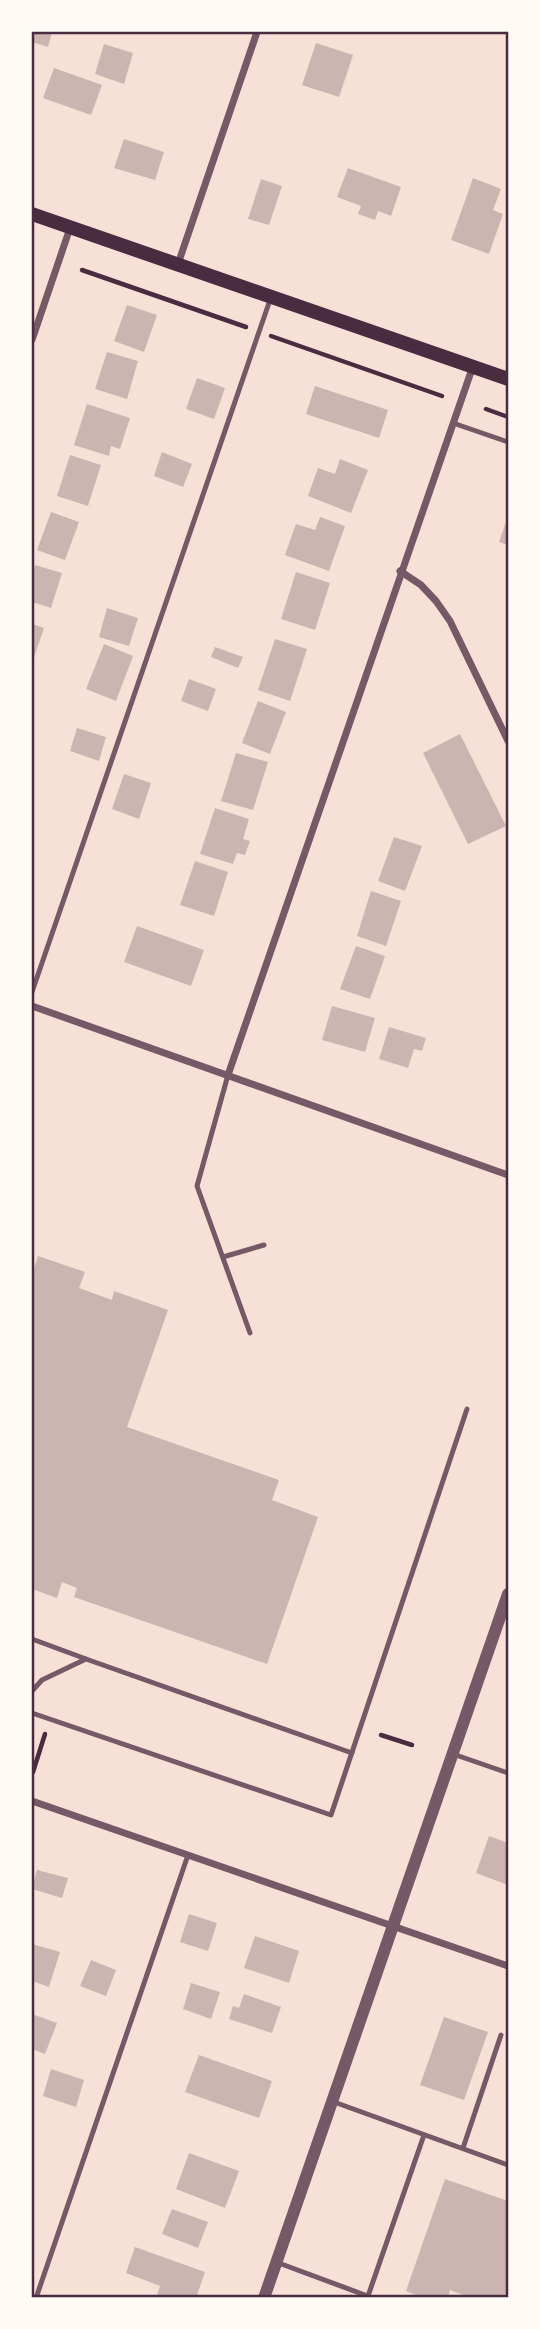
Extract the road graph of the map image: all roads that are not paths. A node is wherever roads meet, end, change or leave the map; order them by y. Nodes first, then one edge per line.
1 (257, 32) edge
2 (32, 214) edge
3 (71, 227) junction
4 (178, 264) junction
5 (271, 296) junction
6 (32, 340) edge
7 (473, 366) junction
8 (509, 379) edge
9 (453, 423) junction
10 (509, 442) edge
11 (400, 571) junction
12 (509, 741) edge
13 (32, 992) edge
14 (32, 1006) edge
15 (228, 1075) junction
16 (509, 1175) edge
17 (264, 1245) dead end
18 (223, 1256) junction
19 (250, 1333) dead end
20 (467, 1409) dead end
21 (509, 1594) edge
22 (32, 1639) edge
23 (86, 1659) junction
24 (32, 1691) edge
25 (32, 1713) edge
26 (352, 1753) junction
27 (453, 1754) junction
28 (509, 1773) edge
29 (32, 1801) edge
30 (188, 1855) junction
31 (394, 1926) junction
32 (509, 1966) edge
33 (501, 2035) dead end
34 (332, 2101) junction
35 (424, 2135) junction
36 (463, 2148) junction
37 (509, 2165) edge
38 (276, 2262) junction
39 (351, 2290) junction
40 (371, 2297) edge
41 (36, 2298) edge
42 (264, 2298) edge
43 (348, 2298) edge

1 - 4 street
2 - 3 main road
3 - 4 main road
3 - 6 street
4 - 5 main road
5 - 7 main road
5 - 13 lane
7 - 8 main road
7 - 9 street
9 - 10 lane
9 - 11 street
11 - 12 street
11 - 15 street
14 - 15 street
15 - 16 street
15 - 18 lane
17 - 18 lane
18 - 19 lane
20 - 26 lane
21 - 27 street
22 - 23 lane
23 - 24 lane
23 - 26 lane
25 - 26 lane
27 - 28 lane
27 - 31 street
29 - 30 street
30 - 31 street
30 - 41 lane
31 - 32 street
31 - 34 street
33 - 36 lane
34 - 35 lane
34 - 38 street
35 - 36 lane
35 - 40 lane
36 - 37 lane
38 - 39 lane
38 - 42 street
39 - 40 lane
39 - 43 lane

